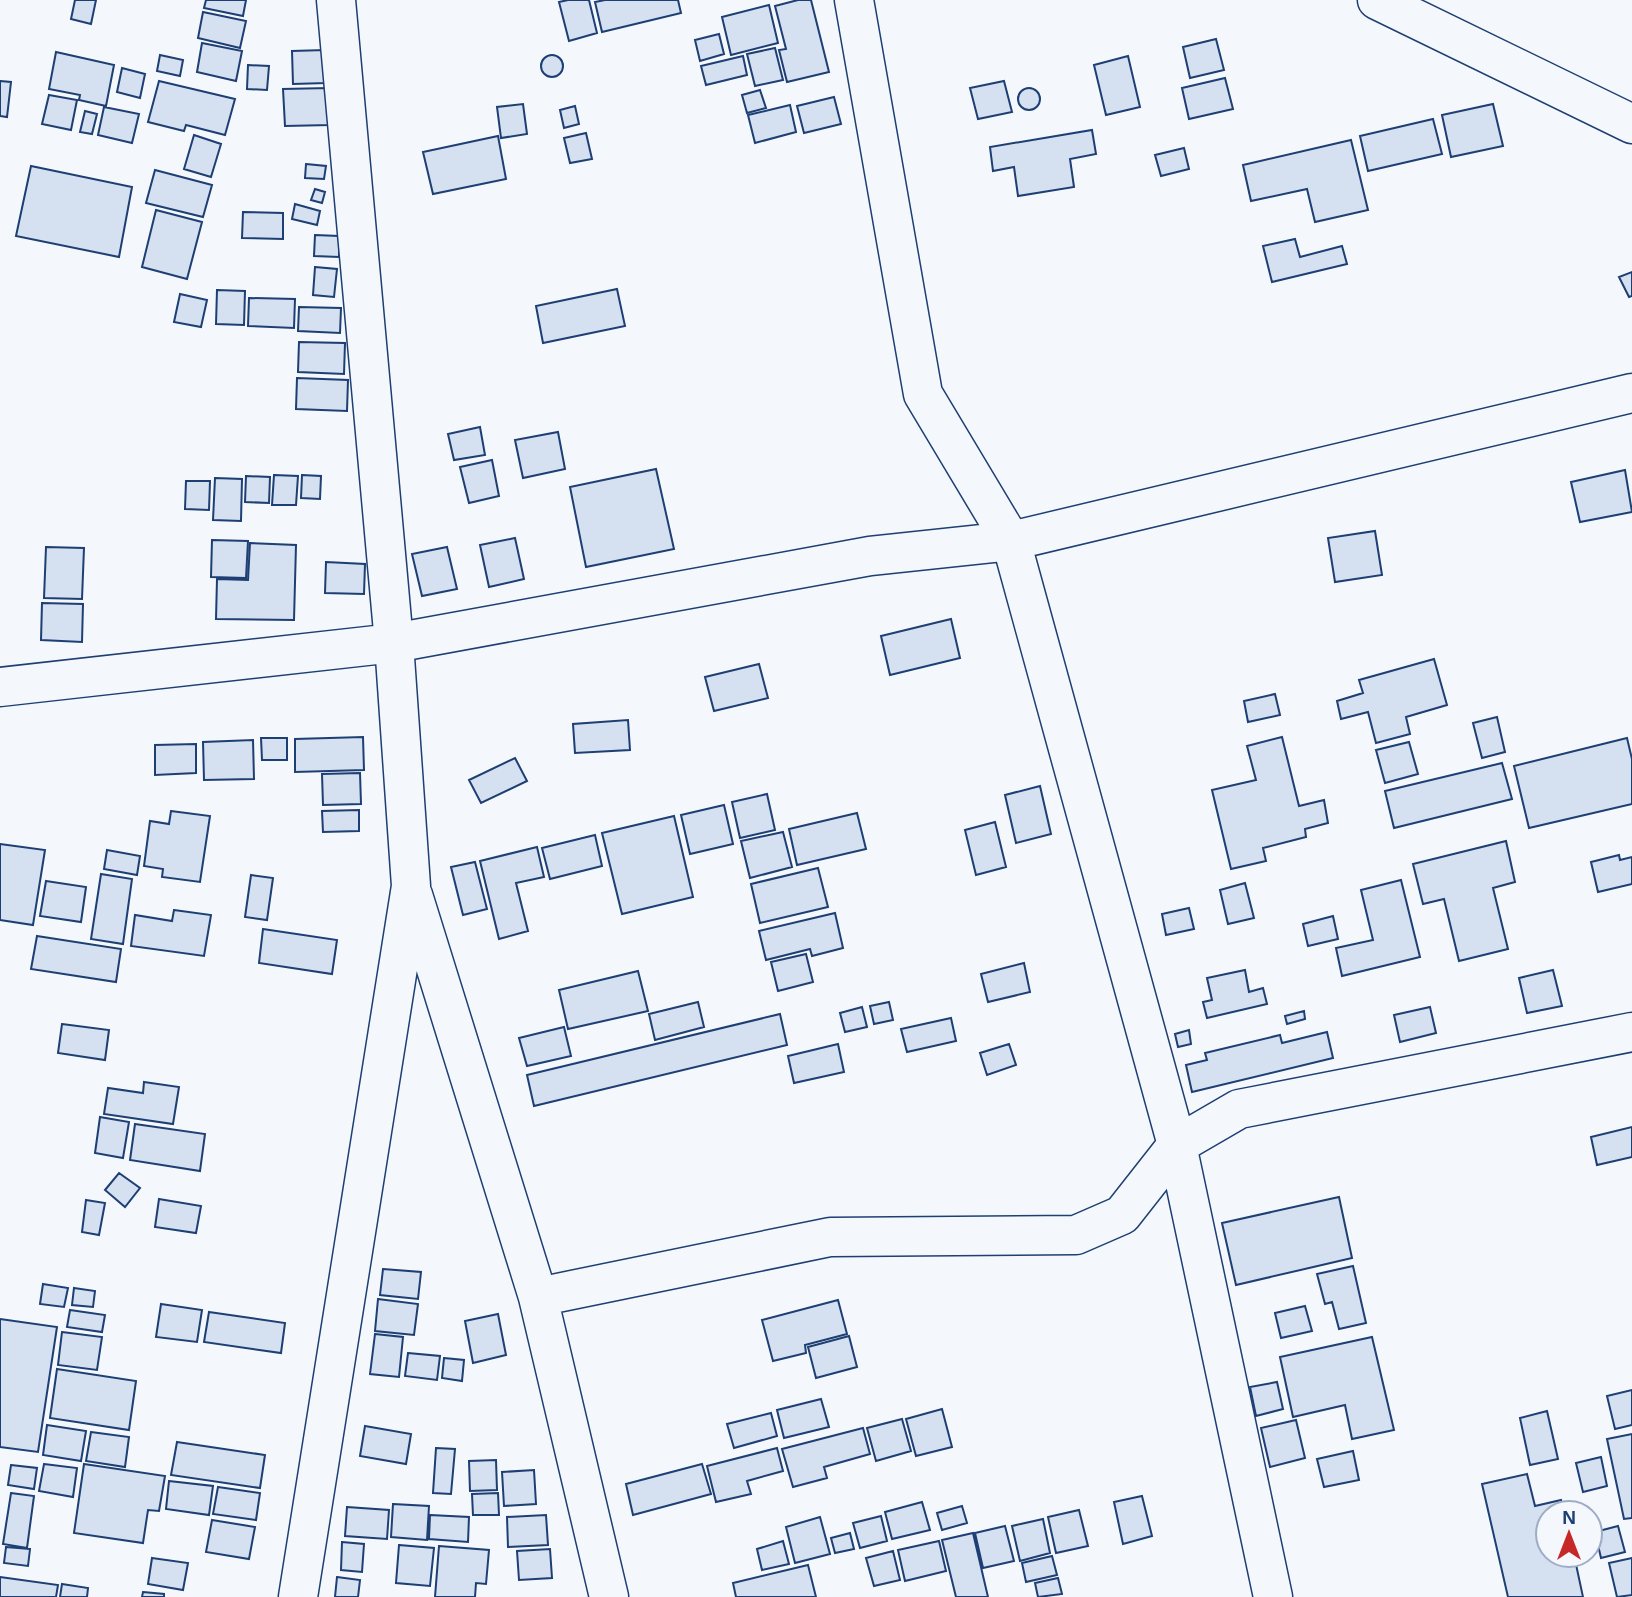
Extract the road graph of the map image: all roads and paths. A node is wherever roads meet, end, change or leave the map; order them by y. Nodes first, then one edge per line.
1 (336, 0) edge
2 (854, 0) edge
3 (1377, 0) edge
4 (1632, 124) edge
5 (1632, 393) edge
6 (1011, 541) junction
7 (394, 643) junction
8 (0, 687) edge
9 (411, 886) junction
10 (1632, 1032) edge
11 (1177, 1145) junction
12 (538, 1297) junction
13 (298, 1597) edge
14 (609, 1597) edge
15 (1273, 1597) edge

1 - 7 street
2 - 6 street
3 - 4 street
5 - 6 street
6 - 7 street
6 - 11 street
7 - 8 street
7 - 9 street
9 - 12 street
9 - 13 street
10 - 11 street
11 - 12 street
11 - 15 street
12 - 14 street

